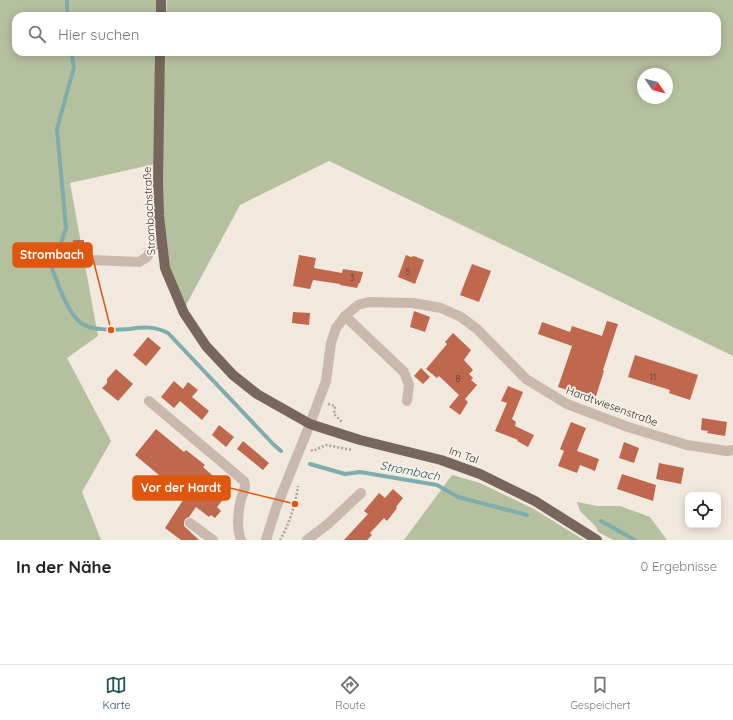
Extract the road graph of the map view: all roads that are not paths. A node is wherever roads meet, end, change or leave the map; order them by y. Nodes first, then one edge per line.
1 (161, 0) edge
2 (161, 12) edge
3 (160, 56) edge
4 (161, 241) junction
5 (92, 260) dead end
6 (345, 316) junction
7 (149, 401) dead end
8 (407, 401) dead end
9 (310, 424) junction
10 (733, 450) edge
11 (361, 493) dead end
12 (190, 523) dead end
13 (213, 540) edge
14 (241, 540) edge
15 (266, 540) edge
16 (307, 540) edge
17 (597, 540) edge

1 - 2 main road
3 - 4 main road, Strombachstraße
4 - 5 street
4 - 9 main road, Strombachstraße
6 - 8 street
6 - 9 street, Hardtwiesenstraße
6 - 10 street, Hardtwiesenstraße
7 - 14 street
9 - 15 street, Hardtwiesenstraße
9 - 17 main road, Im Tal
11 - 16 street
12 - 13 street

